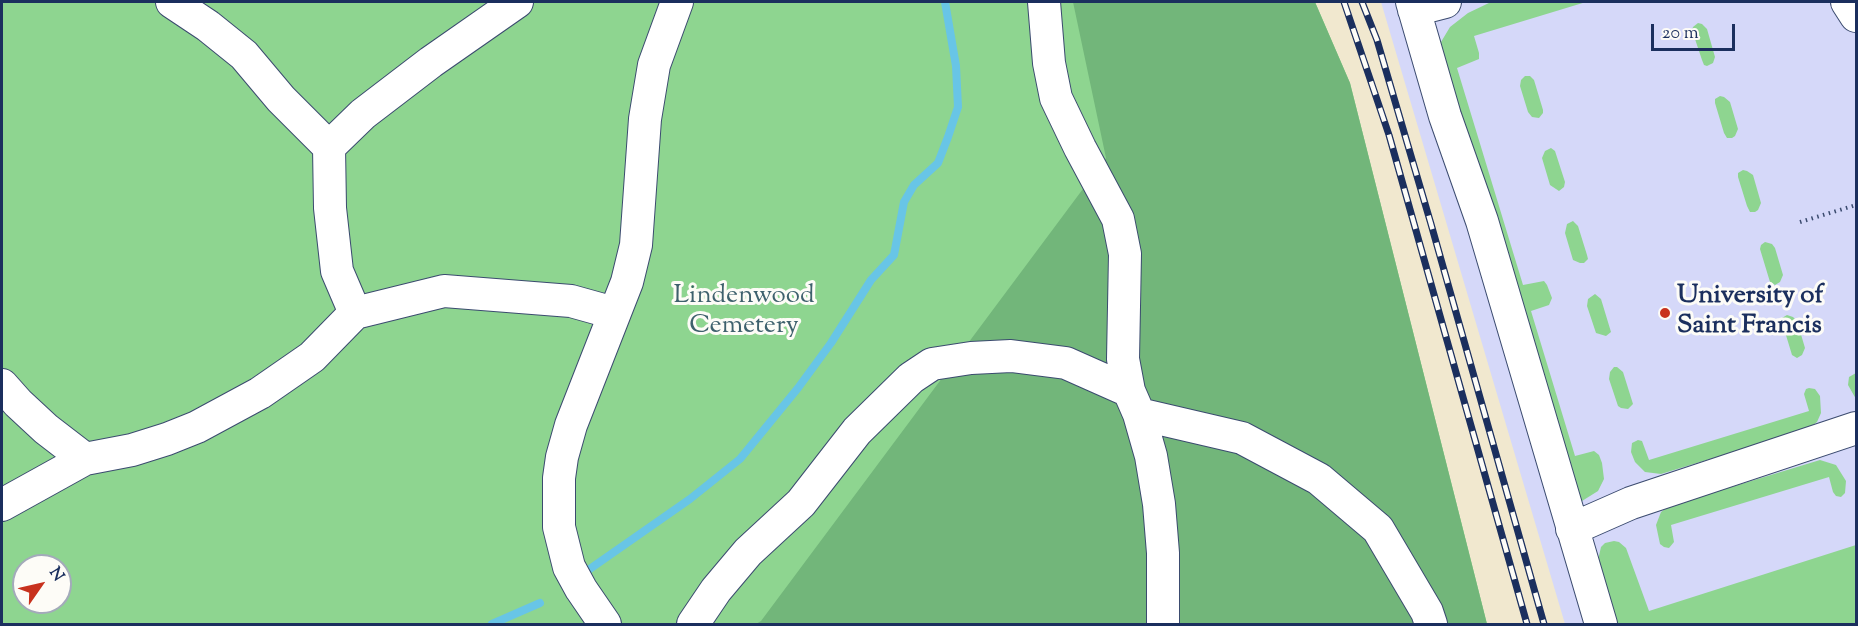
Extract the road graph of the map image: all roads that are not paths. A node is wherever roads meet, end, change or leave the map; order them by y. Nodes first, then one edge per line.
1 (172, 2) edge
2 (517, 2) edge
3 (677, 2) edge
4 (1044, 2) edge
5 (1445, 2) edge
6 (1847, 2) edge
7 (1413, 6) edge
8 (1857, 16) edge
9 (329, 147) junction
10 (355, 313) junction
11 (614, 313) junction
12 (2, 385) edge
13 (1134, 402) junction
14 (1857, 428) edge
15 (85, 459) junction
16 (2, 505) edge
17 (1572, 528) junction
18 (606, 624) edge
19 (693, 624) edge
20 (1163, 624) edge
21 (1431, 624) edge
22 (1601, 624) edge

1 - 9 lane
2 - 9 lane
3 - 11 lane
4 - 13 lane
5 - 7 lane
6 - 8 lane
7 - 17 lane
9 - 10 lane
10 - 11 lane
10 - 15 lane
11 - 18 lane
12 - 15 lane
13 - 19 lane
13 - 20 lane
13 - 21 lane
14 - 17 lane
15 - 16 lane
17 - 22 lane

